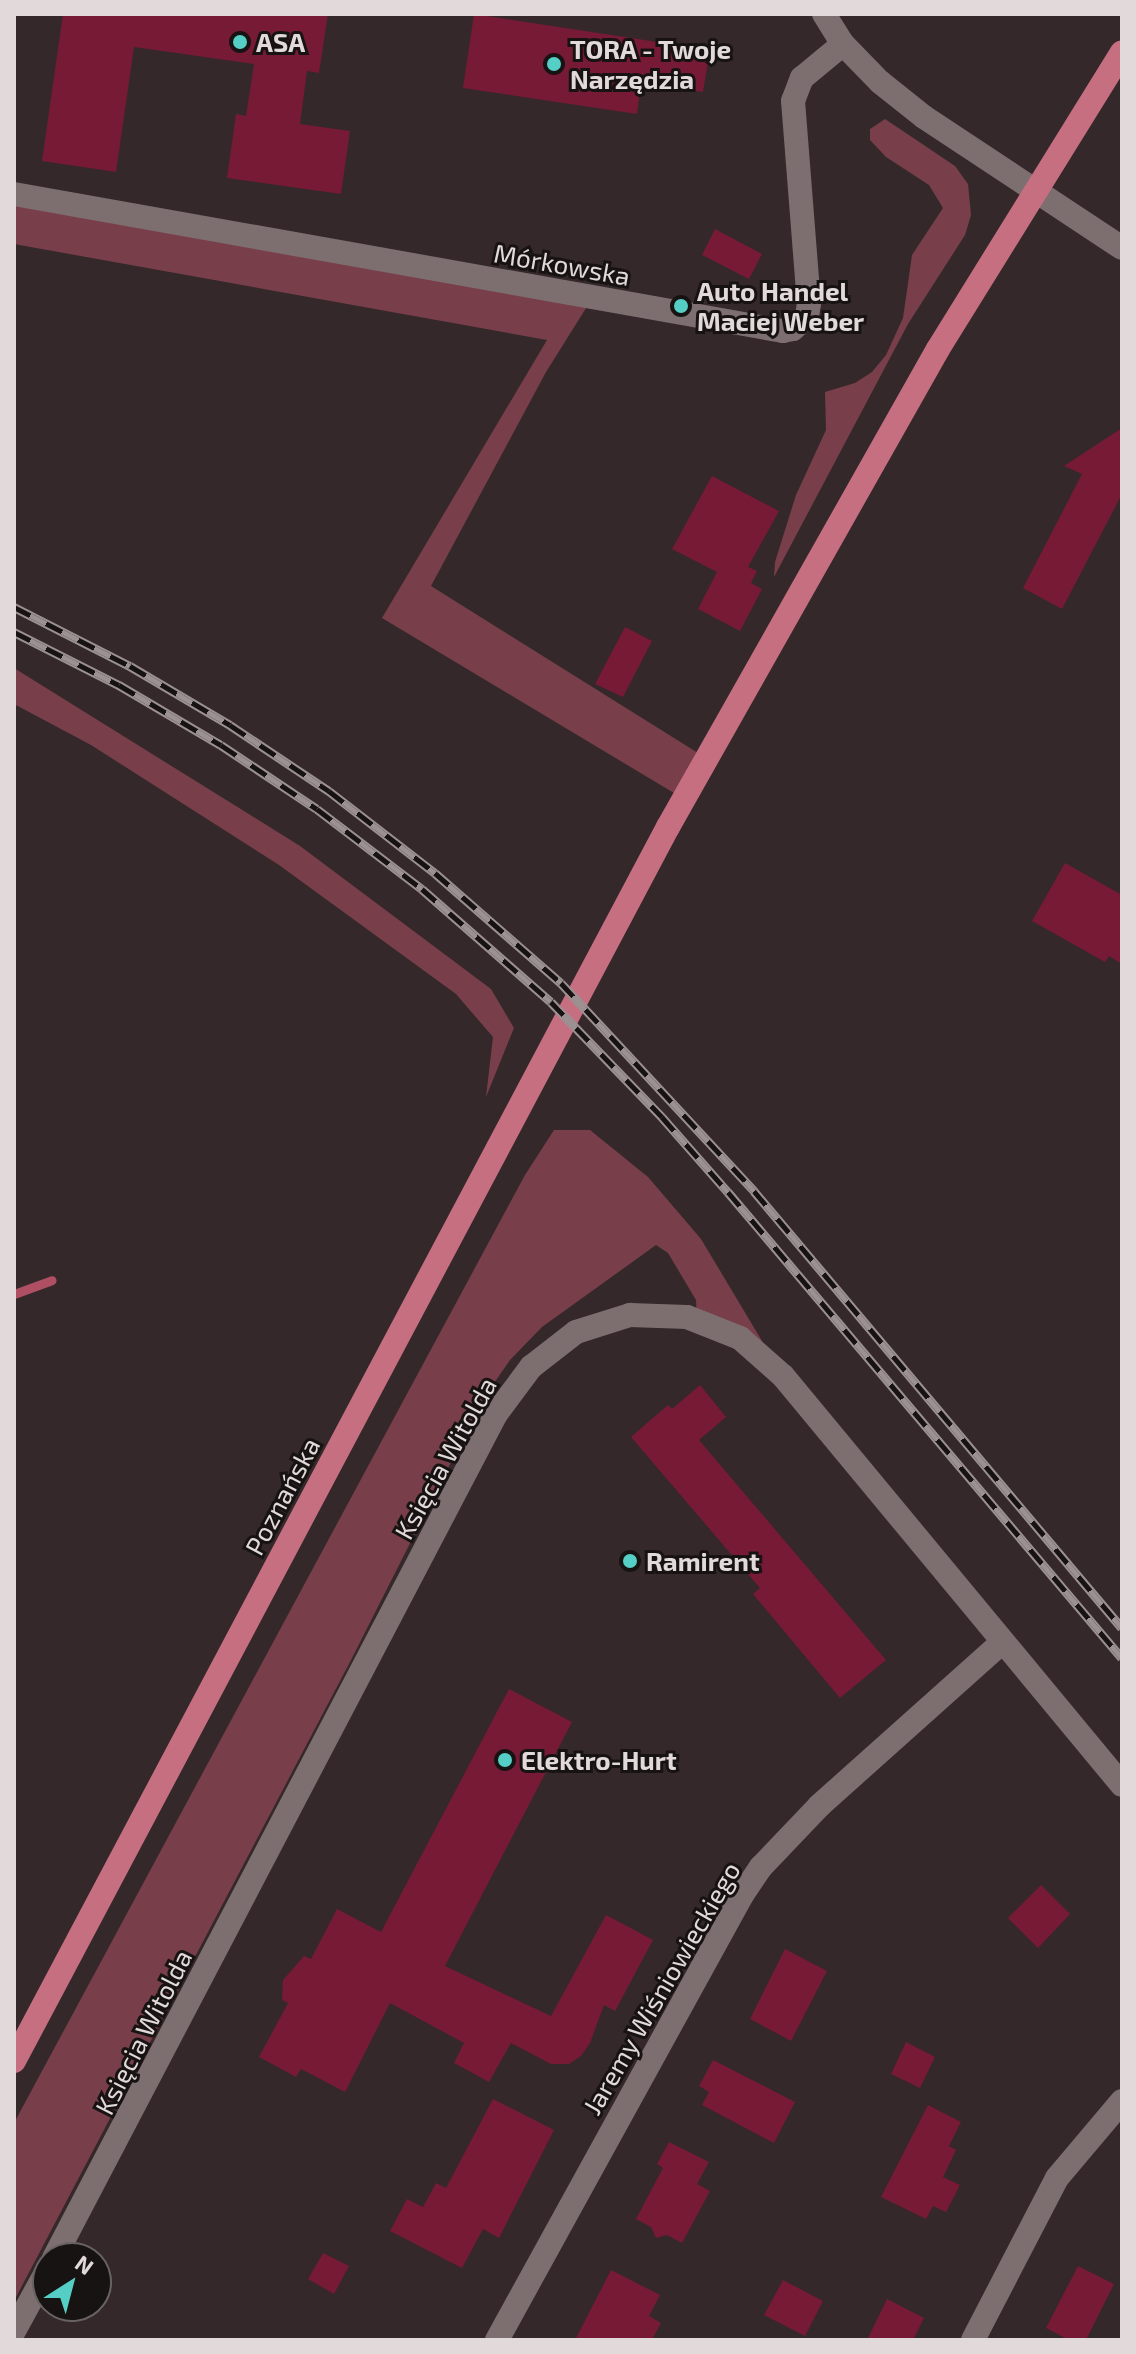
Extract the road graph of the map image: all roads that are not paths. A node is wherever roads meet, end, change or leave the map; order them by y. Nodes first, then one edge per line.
1 (824, 14) edge
2 (843, 44) junction
3 (1122, 52) edge
4 (1035, 192) junction
5 (14, 194) edge
6 (1122, 248) edge
7 (1001, 1643) junction
8 (1122, 1785) edge
9 (14, 2061) edge
10 (1122, 2101) edge
11 (62, 2242) edge
12 (32, 2298) edge
13 (14, 2331) edge
14 (497, 2340) edge
15 (973, 2340) edge

1 - 2 street
2 - 4 street
2 - 5 street, Mórkowska
3 - 4 main road, Poznańska
4 - 6 street
4 - 9 main road, Poznańska
7 - 8 street, Księcia Witolda
7 - 11 street, Księcia Witolda
7 - 14 street, Jaremy Wiśniowieckiego
10 - 15 street
12 - 13 street

